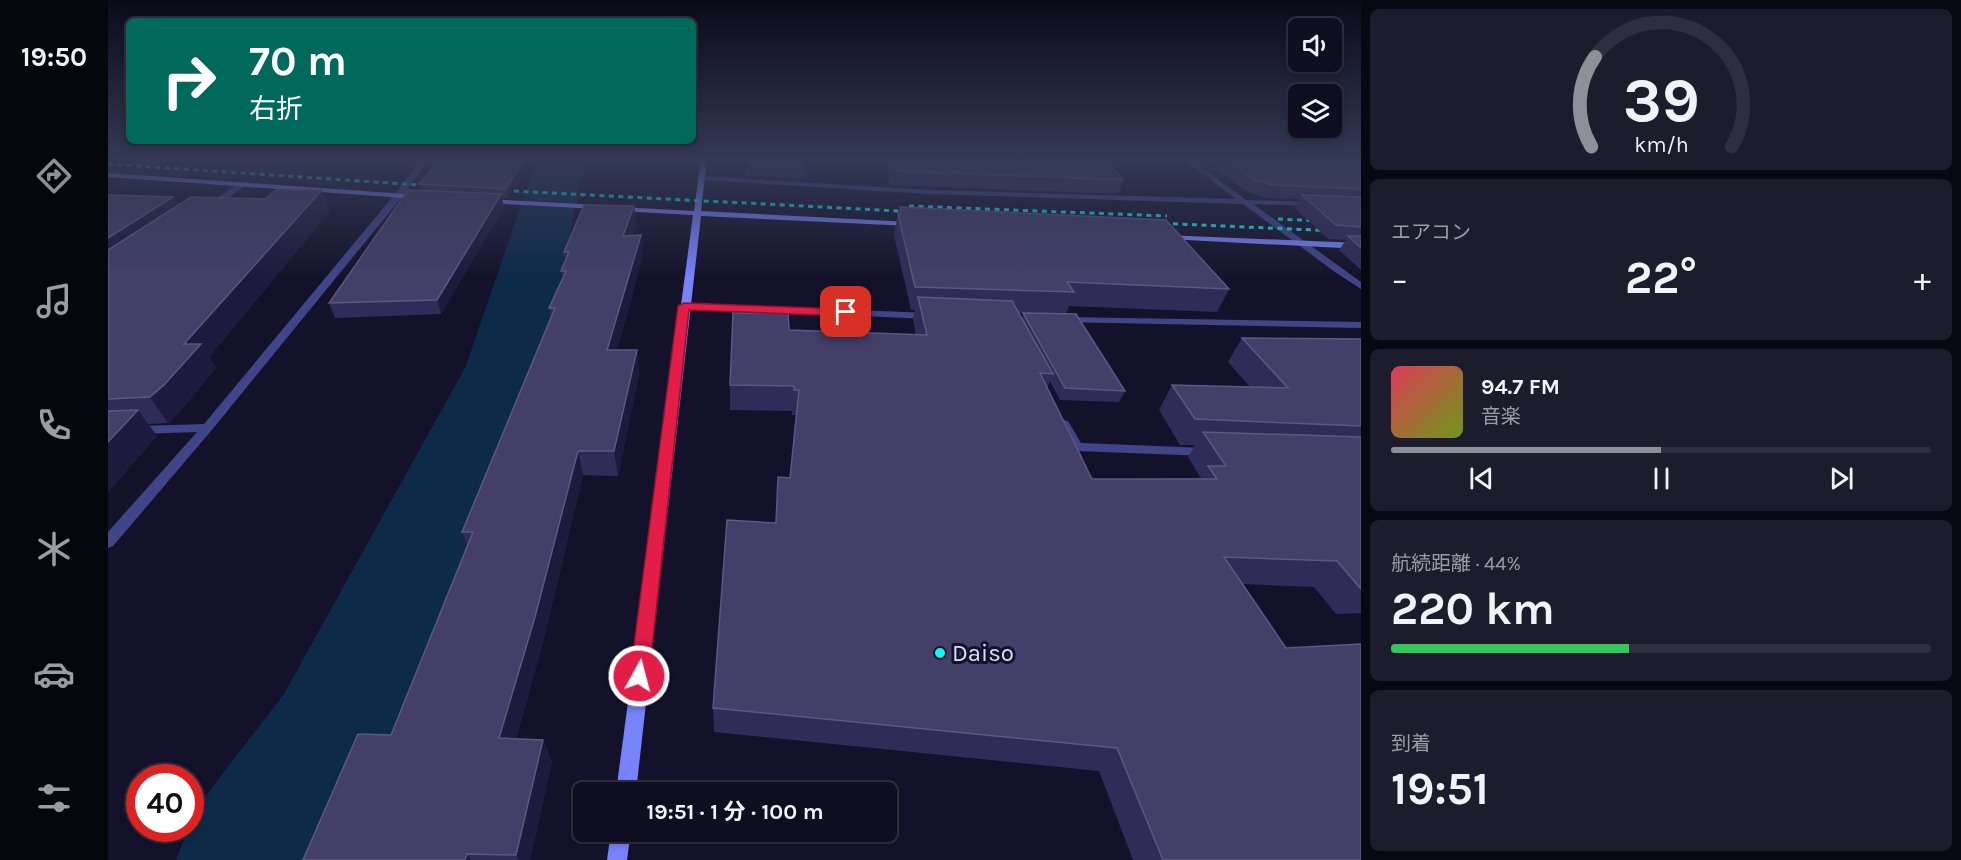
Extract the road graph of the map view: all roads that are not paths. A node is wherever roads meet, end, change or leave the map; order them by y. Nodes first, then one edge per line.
1 (224, 198) edge
2 (396, 198) edge
3 (699, 198) edge
4 (1124, 198) edge
5 (1241, 198) edge
6 (476, 200) edge
7 (1247, 202) junction
8 (1315, 204) edge
9 (204, 212) edge
10 (697, 214) junction
11 (921, 225) edge
12 (1157, 237) edge
13 (1298, 244) junction
14 (1361, 246) edge
15 (1361, 286) edge
16 (684, 306) junction
17 (939, 316) edge
18 (1056, 320) edge
19 (1361, 325) edge
20 (1061, 417) edge
21 (207, 428) junction
22 (108, 431) edge
23 (1219, 452) edge
24 (108, 542) edge
25 (627, 782) edge
26 (619, 842) edge
27 (617, 860) edge

1 - 9 street
2 - 21 street
3 - 10 street
4 - 7 street
5 - 7 street
6 - 10 street
7 - 8 street
7 - 13 street
10 - 11 street
10 - 16 street
12 - 13 street
13 - 14 street
13 - 15 street
16 - 17 street
16 - 25 street
18 - 19 street
20 - 23 street
21 - 22 street
21 - 24 street
26 - 27 street

